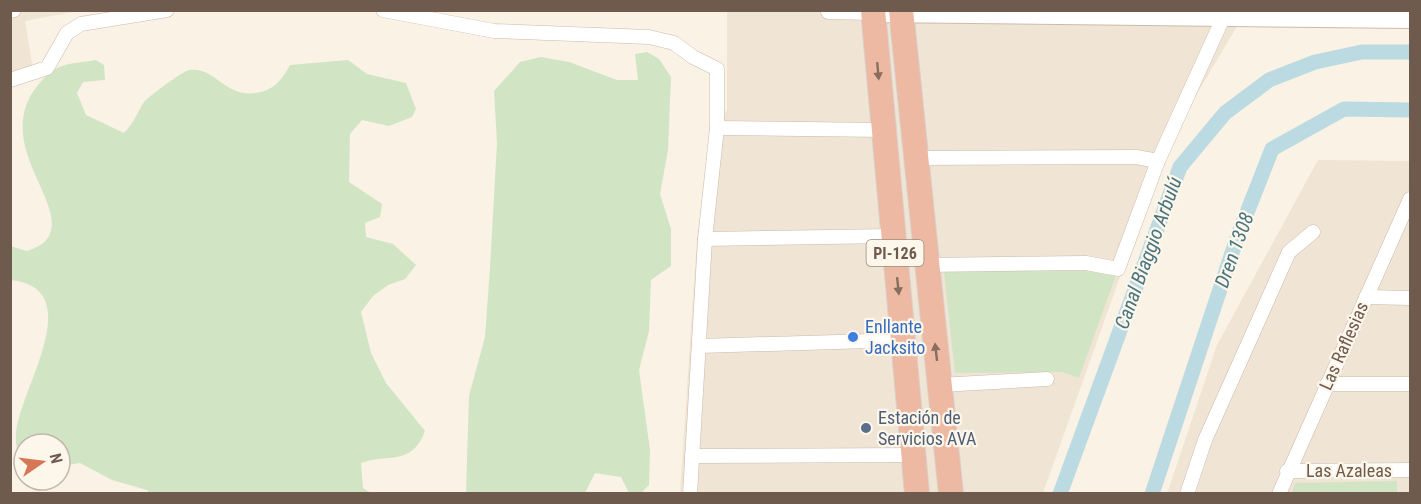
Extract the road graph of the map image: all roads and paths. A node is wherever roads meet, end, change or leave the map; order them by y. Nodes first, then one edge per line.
1 (167, 10) edge
2 (383, 10) edge
3 (828, 12) edge
4 (873, 12) edge
5 (901, 13) edge
6 (1223, 18) junction
7 (1410, 19) edge
8 (10, 80) edge
9 (717, 128) junction
10 (883, 130) junction
11 (915, 159) junction
12 (1158, 161) junction
13 (1410, 199) edge
14 (1313, 232) dead end
15 (893, 236) junction
16 (705, 239) junction
17 (925, 265) junction
18 (1366, 297) junction
19 (1410, 298) edge
20 (904, 340) junction
21 (699, 346) junction
22 (1047, 379) dead end
23 (1327, 384) junction
24 (1410, 384) edge
25 (940, 385) junction
26 (914, 455) junction
27 (692, 456) junction
28 (1287, 471) junction
29 (1410, 471) edge
30 (690, 494) edge
31 (917, 494) edge
32 (951, 494) edge
33 (1187, 494) edge
34 (1279, 494) edge

1 - 8 street
2 - 9 street
3 - 4 street
4 - 5 street
4 -> 10 highway, PI-126
5 - 6 street
5 - 11 highway, PI-126
6 - 7 street
6 - 12 street
9 - 10 street
9 - 16 street
10 - 15 highway, PI-126
11 - 12 street
11 - 17 highway, PI-126
12 - 17 street
13 - 18 street, Las Raflesias
14 - 33 street
15 - 16 street
15 -> 20 highway, PI-126
16 - 21 street
25 -> 17 highway, PI-126
18 - 19 street
18 - 23 street, Las Raflesias
20 - 21 street
20 - 26 highway, PI-126
21 - 27 street
22 - 25 street
23 - 24 street
23 - 28 street, Las Raflesias
25 - 32 highway, PI-126
26 - 27 street
26 - 31 highway, PI-126
27 - 30 street
28 - 29 street, Las Azaleas
28 - 34 street, Las Raflesias

